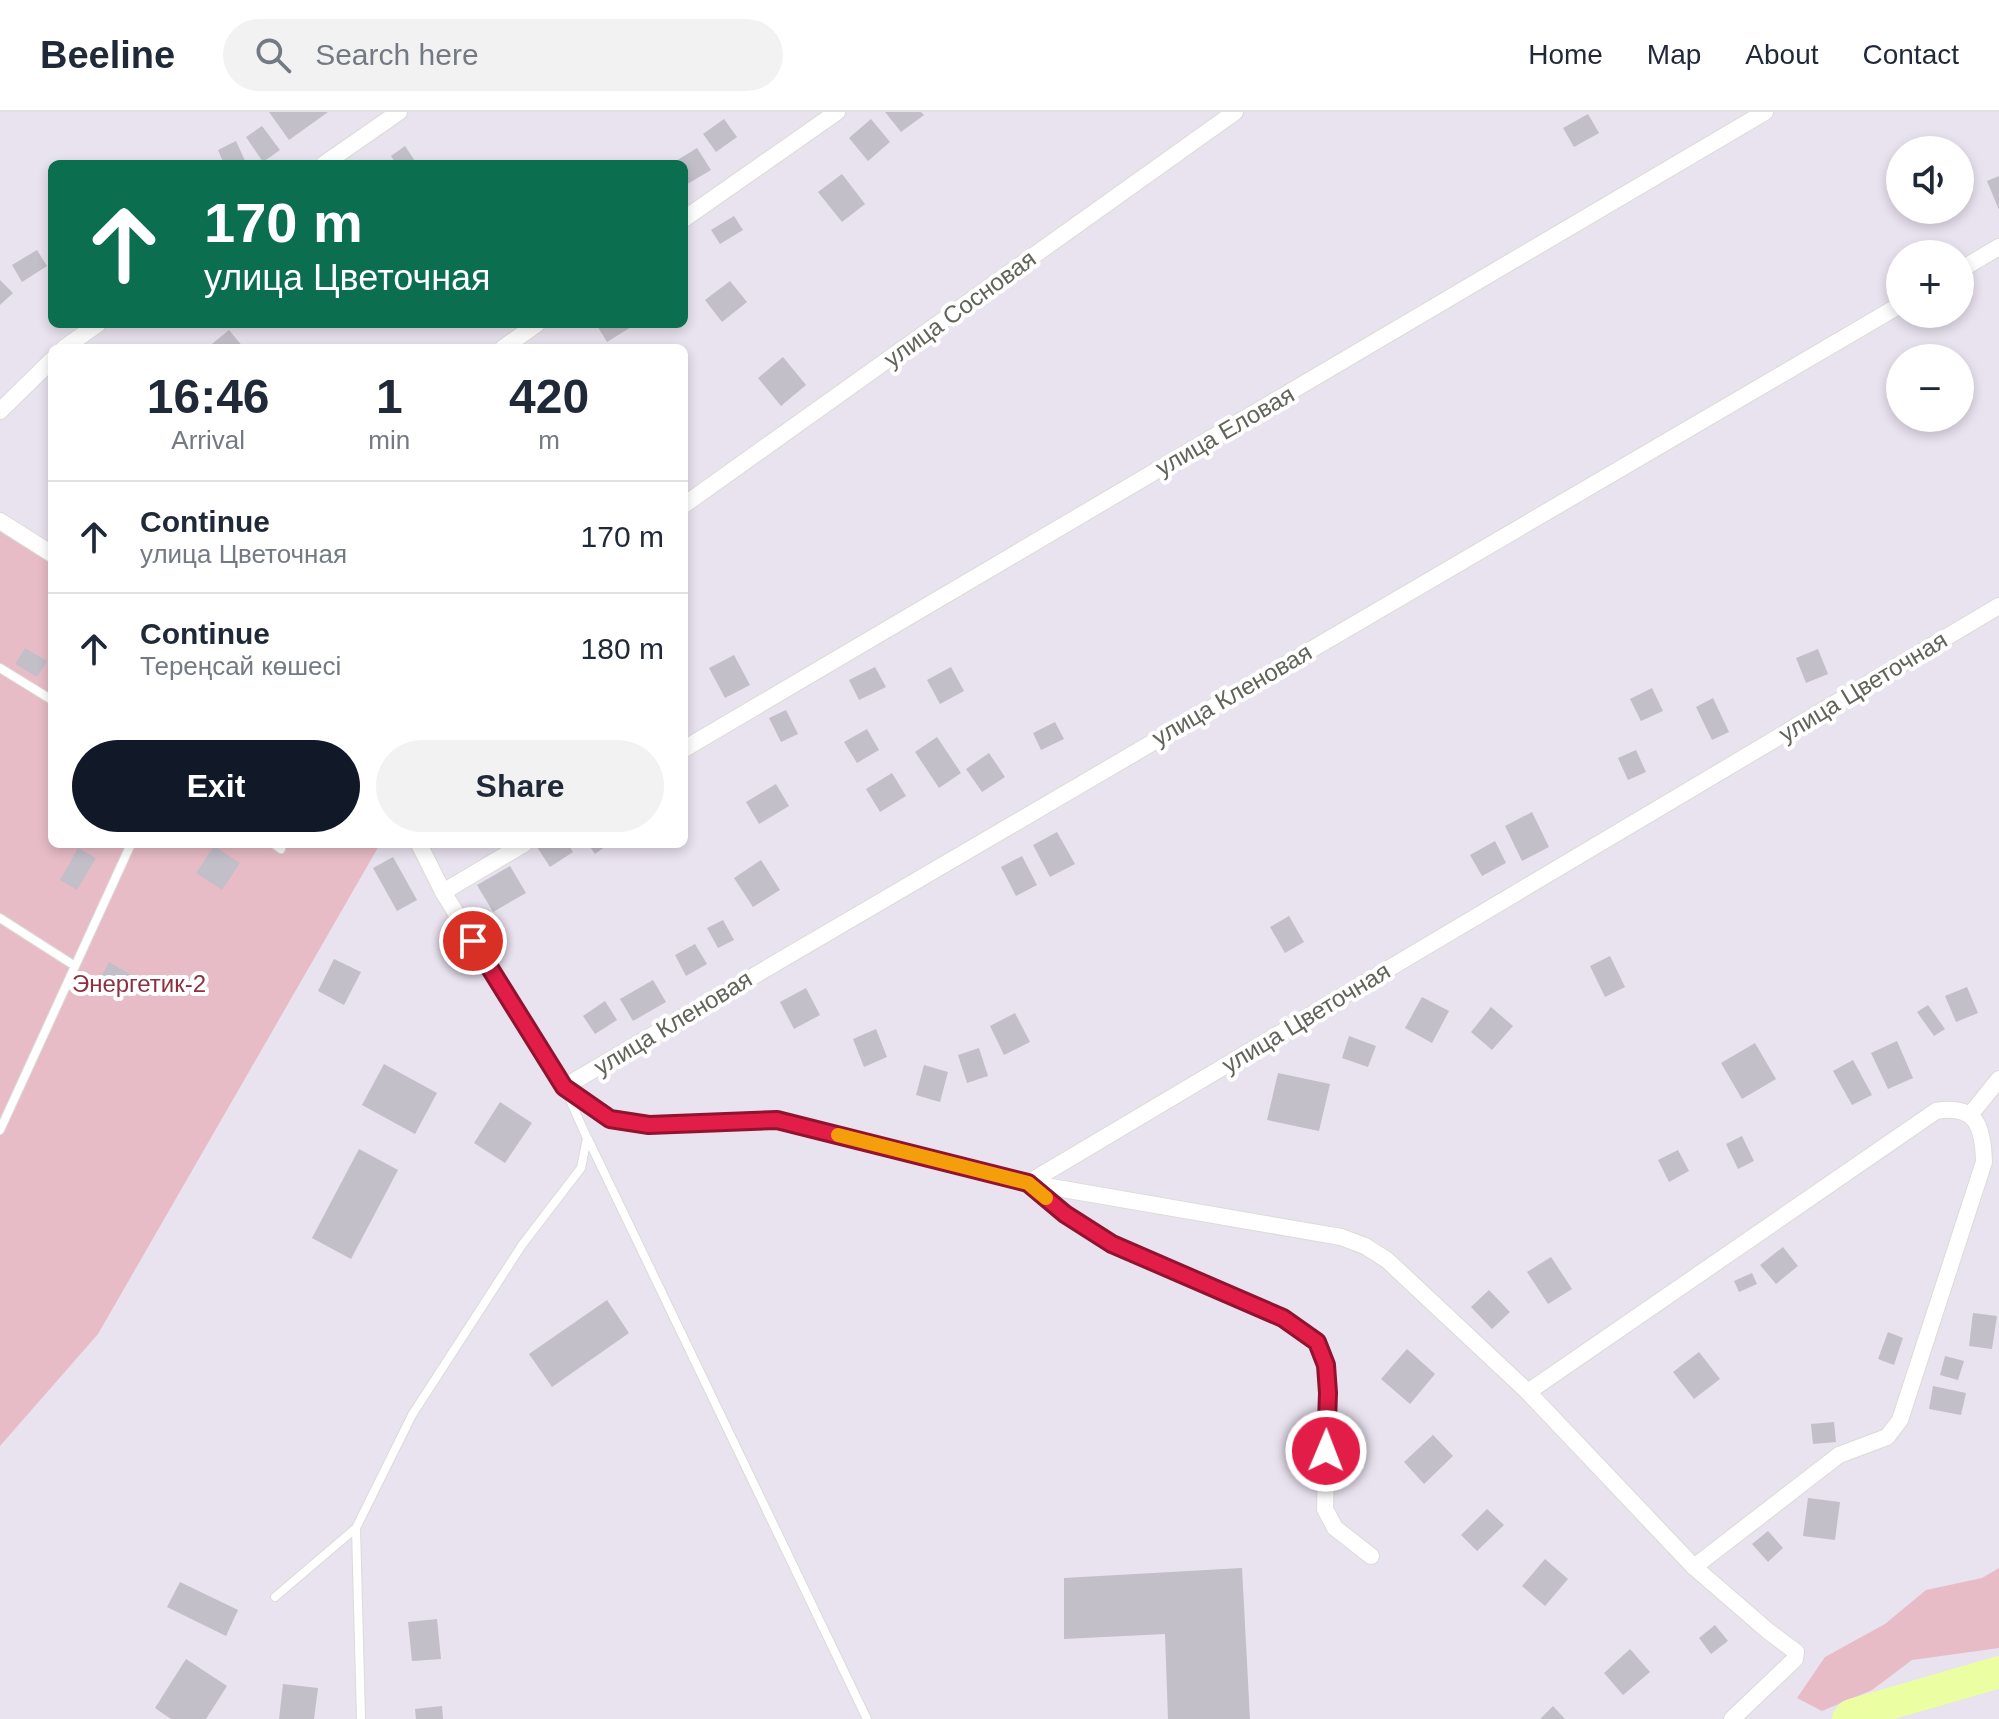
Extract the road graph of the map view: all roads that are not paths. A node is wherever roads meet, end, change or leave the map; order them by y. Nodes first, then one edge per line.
1 (399, 112) edge
2 (837, 112) edge
3 (1235, 112) edge
4 (1765, 112) edge
5 (330, 160) edge
6 (688, 216) edge
7 (1999, 247) edge
8 (1974, 262) edge
9 (1886, 313) edge
10 (92, 328) edge
11 (531, 328) edge
12 (70, 344) edge
13 (509, 344) edge
14 (48, 364) edge
15 (0, 411) edge
16 (688, 502) edge
17 (0, 521) edge
18 (48, 551) edge
19 (1999, 606) edge
20 (0, 668) edge
21 (48, 698) edge
22 (688, 747) edge
23 (129, 848) edge
24 (421, 848) edge
25 (517, 848) edge
26 (443, 892) junction
27 (0, 918) edge
28 (75, 966) junction
29 (1999, 1079) edge
30 (564, 1087) junction
31 (1970, 1115) junction
32 (0, 1130) edge
33 (587, 1138) junction
34 (1028, 1183) junction
35 (1528, 1392) junction
36 (356, 1528) junction
37 (1371, 1556) dead end
38 (1694, 1567) junction
39 (275, 1597) dead end
40 (361, 1719) edge
41 (867, 1719) edge
42 (1732, 1719) edge

1 - 5 street
2 - 6 street
3 - 16 street, улица Сосновая
4 - 22 street, улица Еловая
7 - 8 street
9 - 30 street, улица Кленовая
10 - 12 street
11 - 13 street
14 - 15 street
17 - 18 street
19 - 34 street, улица Цветочная
20 - 21 lane
23 - 28 lane
24 - 26 street
25 - 26 street
26 - 30 street
27 - 28 lane
28 - 32 lane
29 - 31 street
30 - 33 lane
30 - 34 street
31 - 35 street
31 - 38 street
33 - 36 lane
33 - 41 lane
34 - 35 street
34 - 37 street
35 - 38 street
36 - 39 lane
36 - 40 lane
38 - 42 street

